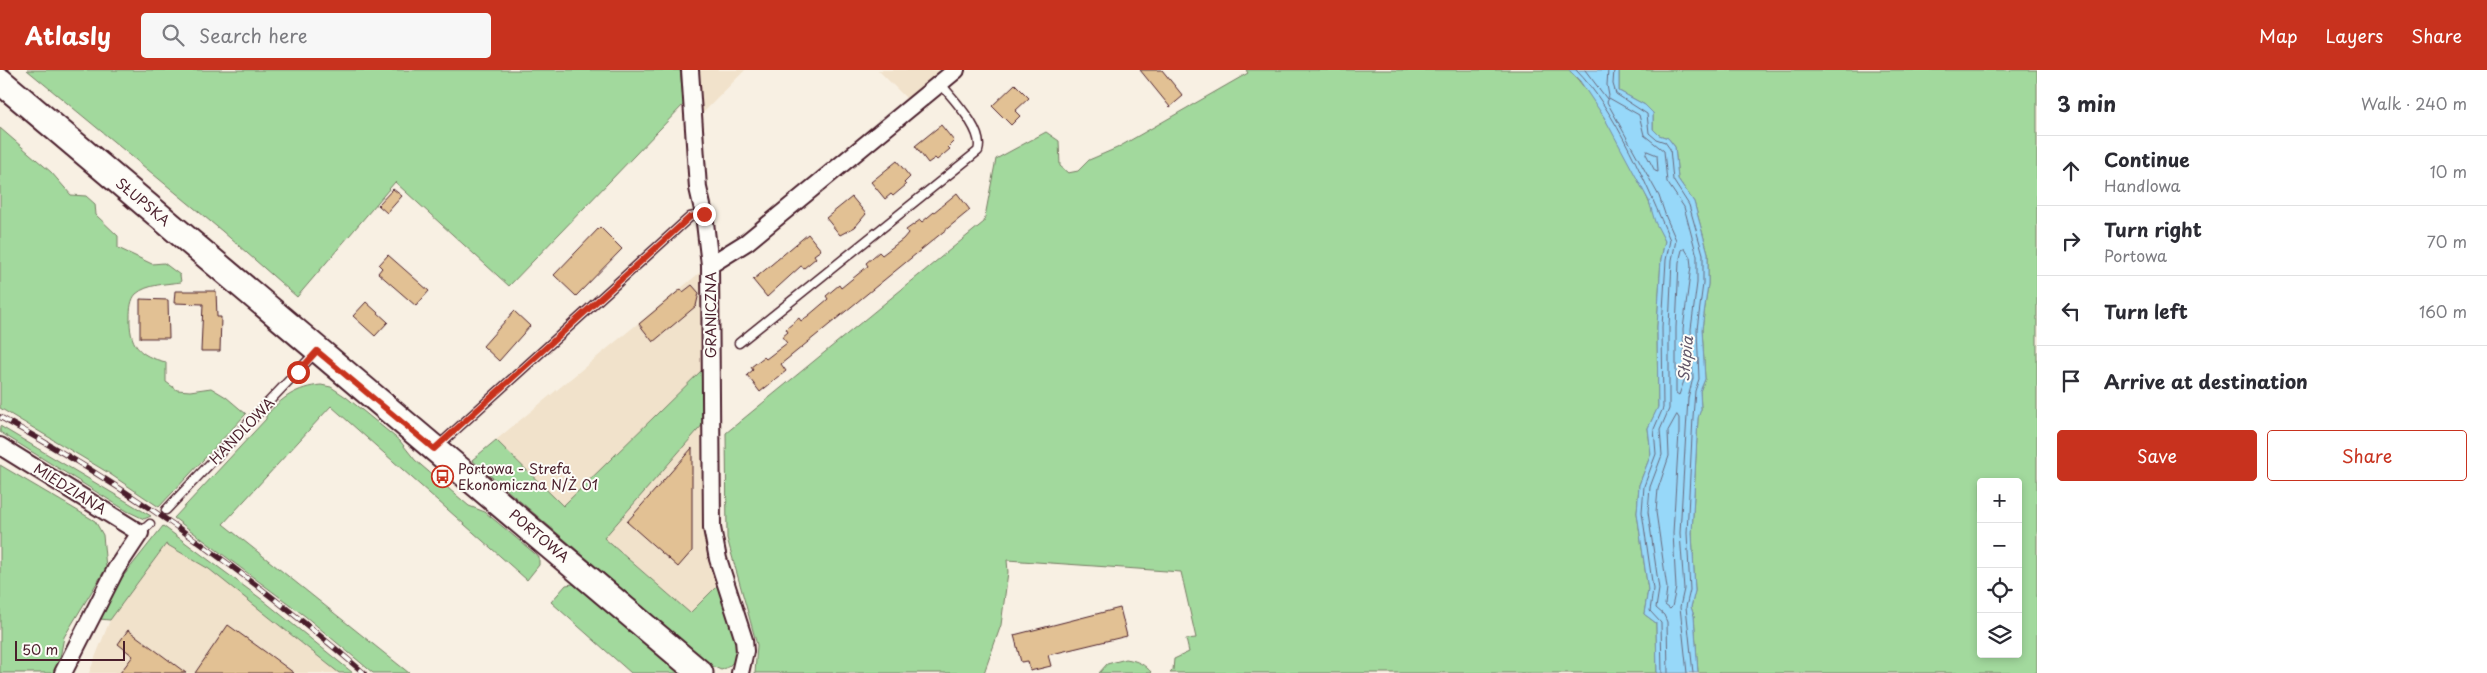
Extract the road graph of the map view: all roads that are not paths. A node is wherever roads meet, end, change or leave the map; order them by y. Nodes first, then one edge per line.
1 (690, 70) edge
2 (956, 70) edge
3 (0, 81) edge
4 (940, 83) junction
5 (704, 214) junction
6 (710, 266) junction
7 (286, 324) joint
8 (739, 343) dead end
9 (317, 351) junction
10 (0, 446) edge
11 (434, 449) junction
12 (166, 510) dead end
13 (63, 673) edge
14 (700, 673) edge
15 (740, 673) edge

1 - 5 street
2 - 4 street, GRANICZNA
3 - 7 main road, SŁUPSKA
4 - 6 street, GRANICZNA
4 - 8 lane
5 - 6 street
5 - 11 lane
6 - 15 street, GRANICZNA
7 - 9 main road, PORTOWA
9 - 11 main road, PORTOWA
9 - 12 lane, HANDLOWA
10 - 13 street, MIEDZIANA
11 - 14 main road, PORTOWA

